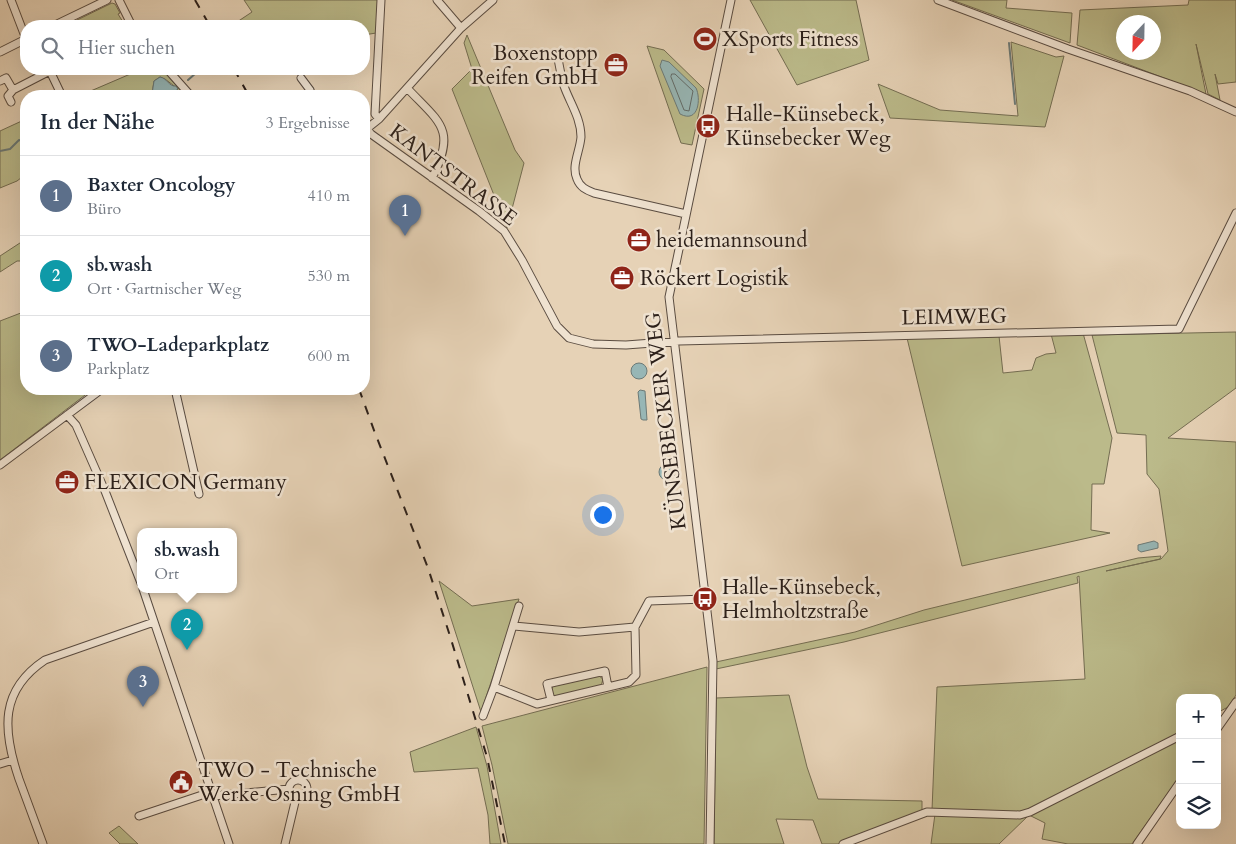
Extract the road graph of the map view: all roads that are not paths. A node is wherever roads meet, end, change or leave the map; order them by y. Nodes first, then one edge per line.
1 (11, 0) edge
2 (107, 0) edge
3 (119, 0) edge
4 (381, 0) edge
5 (437, 0) edge
6 (493, 0) edge
7 (732, 0) edge
8 (938, 0) edge
9 (65, 20) edge
10 (129, 20) edge
11 (20, 23) edge
12 (461, 28) junction
13 (20, 42) edge
14 (0, 52) edge
15 (558, 60) dead end
16 (40, 75) edge
17 (52, 75) edge
18 (172, 75) edge
19 (301, 78) dead end
20 (0, 81) edge
21 (407, 88) junction
22 (12, 90) junction
23 (59, 90) edge
24 (186, 90) edge
25 (310, 90) edge
26 (12, 102) dead end
27 (1236, 112) edge
28 (379, 119) junction
29 (370, 126) edge
30 (370, 134) edge
31 (432, 178) junction
32 (1236, 212) edge
33 (686, 214) junction
34 (674, 342) junction
35 (94, 395) edge
36 (176, 395) edge
37 (67, 415) junction
38 (0, 465) edge
39 (199, 494) dead end
40 (137, 573) edge
41 (144, 593) edge
42 (705, 599) junction
43 (519, 606) dead end
44 (154, 622) junction
45 (514, 626) junction
46 (635, 628) junction
47 (494, 687) junction
48 (608, 687) junction
49 (551, 700) junction
50 (1236, 702) edge
51 (483, 716) dead end
52 (1221, 716) edge
53 (1226, 716) junction
54 (1221, 723) edge
55 (1176, 738) edge
56 (13, 760) junction
57 (0, 764) edge
58 (1179, 784) edge
59 (289, 789) junction
60 (212, 794) junction
61 (296, 798) junction
62 (139, 816) dead end
63 (43, 844) edge
64 (229, 844) edge
65 (284, 844) edge
66 (710, 844) edge
67 (843, 844) edge
68 (1137, 844) edge

1 - 11 street
2 - 9 street
3 - 10 street
4 - 28 street
5 - 12 street
6 - 12 street
7 - 33 street, KÜNSEBECKER WEG
8 - 27 street
12 - 21 street
13 - 14 street
15 - 33 street
16 - 22 street
17 - 23 street
18 - 24 street
19 - 25 street
20 - 22 street
21 - 28 street
21 - 31 street
22 - 26 street
28 - 29 street
30 - 31 street, KANTSTRASSE
31 - 34 street, KANTSTRASSE
32 - 34 street, LEIMWEG
33 - 34 street, KÜNSEBECKER WEG
34 - 42 street, KÜNSEBECKER WEG
35 - 37 street
36 - 39 street
37 - 38 street
37 - 40 street
41 - 44 street
42 - 46 street
42 - 66 street, KÜNSEBECKER WEG
43 - 45 street
44 - 56 street
44 - 60 street
45 - 46 street
45 - 47 street
46 - 48 street
47 - 49 street
47 - 51 street
48 - 49 street
48 - 49 street
50 - 53 street
52 - 53 street
53 - 54 street
55 - 67 street
56 - 57 street
56 - 63 street
58 - 68 street
59 - 60 street
59 - 61 street
59 - 61 street
60 - 62 street
60 - 64 street
61 - 65 street

